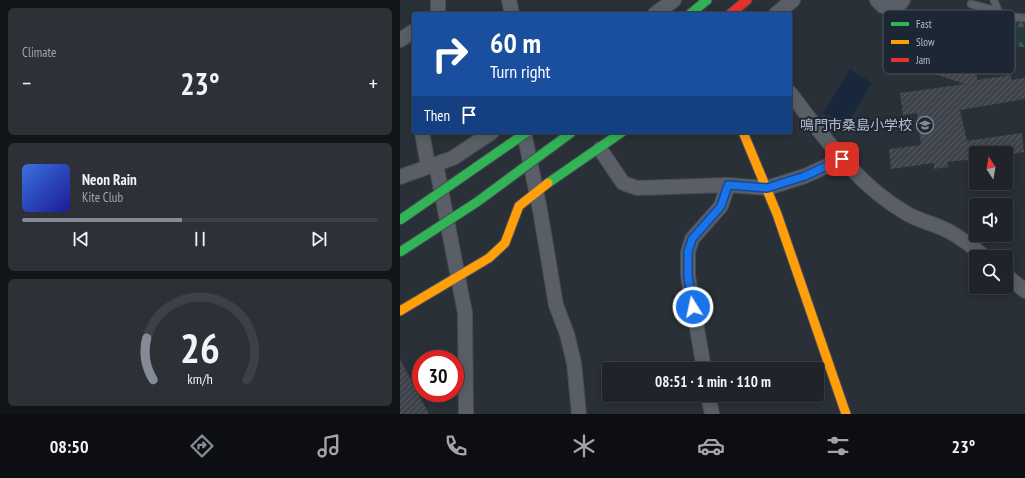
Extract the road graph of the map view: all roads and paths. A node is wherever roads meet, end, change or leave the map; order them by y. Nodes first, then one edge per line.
1 (438, 0) edge
2 (509, 0) edge
3 (674, 0) edge
4 (707, 0) edge
5 (747, 0) edge
6 (793, 0) edge
7 (877, 0) edge
8 (903, 0) edge
9 (994, 0) edge
10 (971, 4) dead end
11 (993, 10) edge
12 (997, 10) edge
13 (438, 12) edge
14 (512, 12) edge
15 (658, 12) edge
16 (692, 12) edge
17 (732, 12) edge
18 (778, 12) edge
19 (412, 32) edge
20 (400, 40) edge
21 (792, 96) edge
22 (423, 134) edge
23 (489, 134) edge
24 (524, 134) edge
25 (524, 134) edge
26 (569, 134) edge
27 (619, 134) edge
28 (744, 134) edge
29 (600, 149) junction
30 (842, 159) junction
31 (432, 165) junction
32 (400, 177) edge
33 (728, 185) junction
34 (767, 188) junction
35 (536, 191) junction
36 (400, 220) edge
37 (977, 250) edge
38 (400, 252) edge
39 (458, 276) junction
40 (1013, 281) edge
41 (1025, 291) edge
42 (400, 311) edge
43 (703, 362) edge
44 (709, 402) edge
45 (466, 414) edge
46 (579, 414) edge
47 (712, 414) edge
48 (846, 414) edge

1 - 13 street
2 - 14 street
3 - 15 street
4 - 16 main road
5 - 17 main road
6 - 18 street
7 - 8 street
9 - 12 lane
10 - 11 lane
19 - 20 street
21 - 30 street
22 - 31 street
23 - 31 street
24 - 35 street
25 - 36 main road, bridge
26 - 38 main road, bridge
27 - 29 main road
28 - 34 main road
29 - 33 street
29 - 35 main road
30 - 34 street
30 - 37 street
31 - 32 street
31 - 39 street
33 - 34 street
33 - 43 street
34 - 48 main road
35 - 39 main road
35 - 46 street
39 - 42 main road
39 - 45 street
40 - 41 street
44 - 47 street

